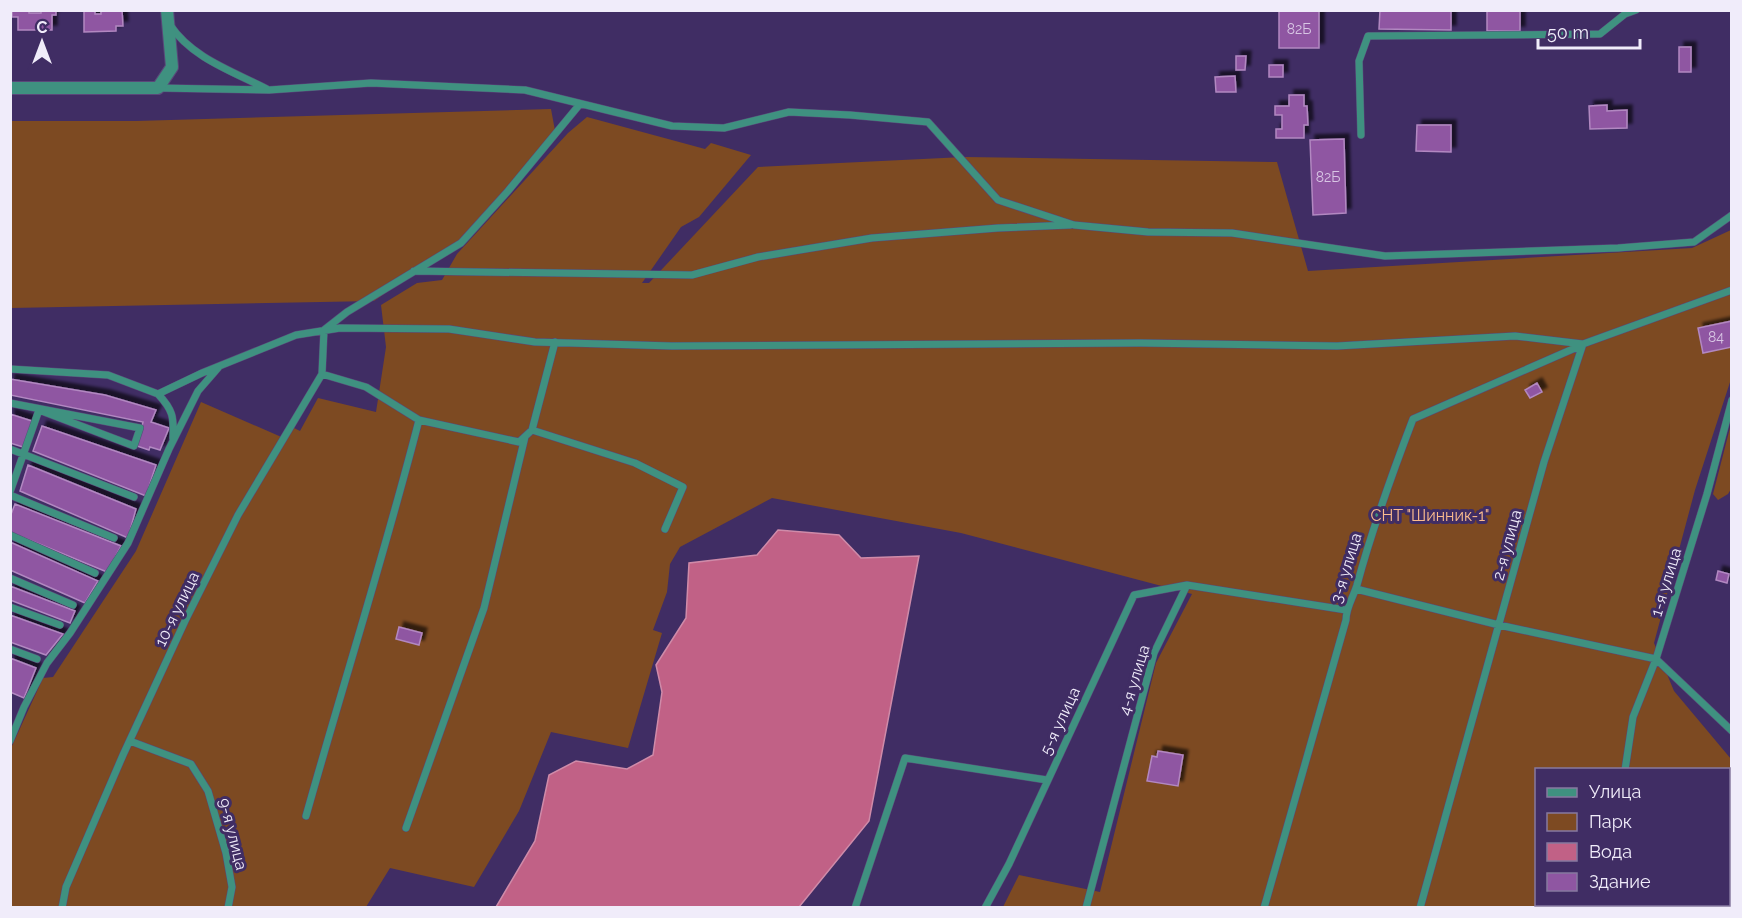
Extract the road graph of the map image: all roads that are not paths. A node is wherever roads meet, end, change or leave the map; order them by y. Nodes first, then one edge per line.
1 (1636, 10) edge
2 (168, 16) edge
3 (10, 88) edge
4 (158, 88) junction
5 (269, 90) junction
6 (580, 104) junction
7 (1361, 135) dead end
8 (1731, 214) edge
9 (1074, 225) junction
10 (414, 271) junction
11 (1731, 290) edge
12 (324, 330) junction
13 (555, 342) junction
14 (1583, 344) junction
15 (220, 365) junction
16 (10, 369) edge
17 (322, 374) junction
18 (158, 394) junction
19 (1731, 400) edge
20 (10, 403) edge
21 (39, 410) junction
22 (418, 420) junction
23 (532, 430) junction
24 (525, 437) junction
25 (173, 441) junction
26 (10, 449) edge
27 (24, 455) junction
28 (10, 494) edge
29 (134, 497) dead end
30 (665, 529) dead end
31 (10, 535) edge
32 (114, 538) dead end
33 (95, 573) dead end
34 (10, 578) edge
35 (1187, 585) junction
36 (1356, 589) junction
37 (73, 604) dead end
38 (10, 607) edge
39 (1346, 610) junction
40 (1499, 625) junction
41 (60, 626) dead end
42 (10, 649) edge
43 (37, 659) dead end
44 (1656, 659) junction
45 (1731, 731) edge
46 (10, 741) edge
47 (130, 741) junction
48 (1625, 768) edge
49 (1047, 780) junction
50 (306, 816) dead end
51 (406, 828) dead end
52 (62, 908) edge
53 (228, 908) edge
54 (855, 908) edge
55 (986, 908) edge
56 (1086, 908) edge
57 (1264, 908) edge
58 (1420, 908) edge

1 - 7 lane
2 - 4 street
2 - 5 lane
3 - 4 street
4 - 5 lane
5 - 6 lane
6 - 9 lane
6 - 10 lane
8 - 9 lane
9 - 10 lane
10 - 12 lane
11 - 14 lane
12 - 13 lane
12 - 15 lane
12 - 17 lane, 10-я улица
13 - 14 lane
13 - 23 lane
14 - 36 lane, 3-я улица
14 - 40 lane, 2-я улица
15 - 18 lane
15 - 25 lane
16 - 18 lane
17 - 22 lane
17 - 47 lane, 10-я улица
18 - 25 lane
19 - 44 lane, 1-я улица
20 - 21 lane
21 - 21 lane
21 - 27 lane
22 - 24 lane
22 - 50 lane
23 - 24 lane
23 - 30 lane
24 - 51 lane
25 - 46 lane
26 - 27 lane
27 - 28 lane
27 - 29 lane
28 - 32 lane
31 - 33 lane
34 - 37 lane
35 - 39 lane
35 - 49 lane, 5-я улица
35 - 56 lane, 4-я улица
36 - 39 lane, 3-я улица
36 - 40 lane
38 - 41 lane
39 - 57 lane, 3-я улица
40 - 44 lane
40 - 58 lane, 2-я улица
42 - 43 lane
44 - 45 lane
44 - 48 lane, 1-я улица
47 - 52 lane, 10-я улица
47 - 53 lane, 9-я улица
49 - 54 lane
49 - 55 lane, 5-я улица

